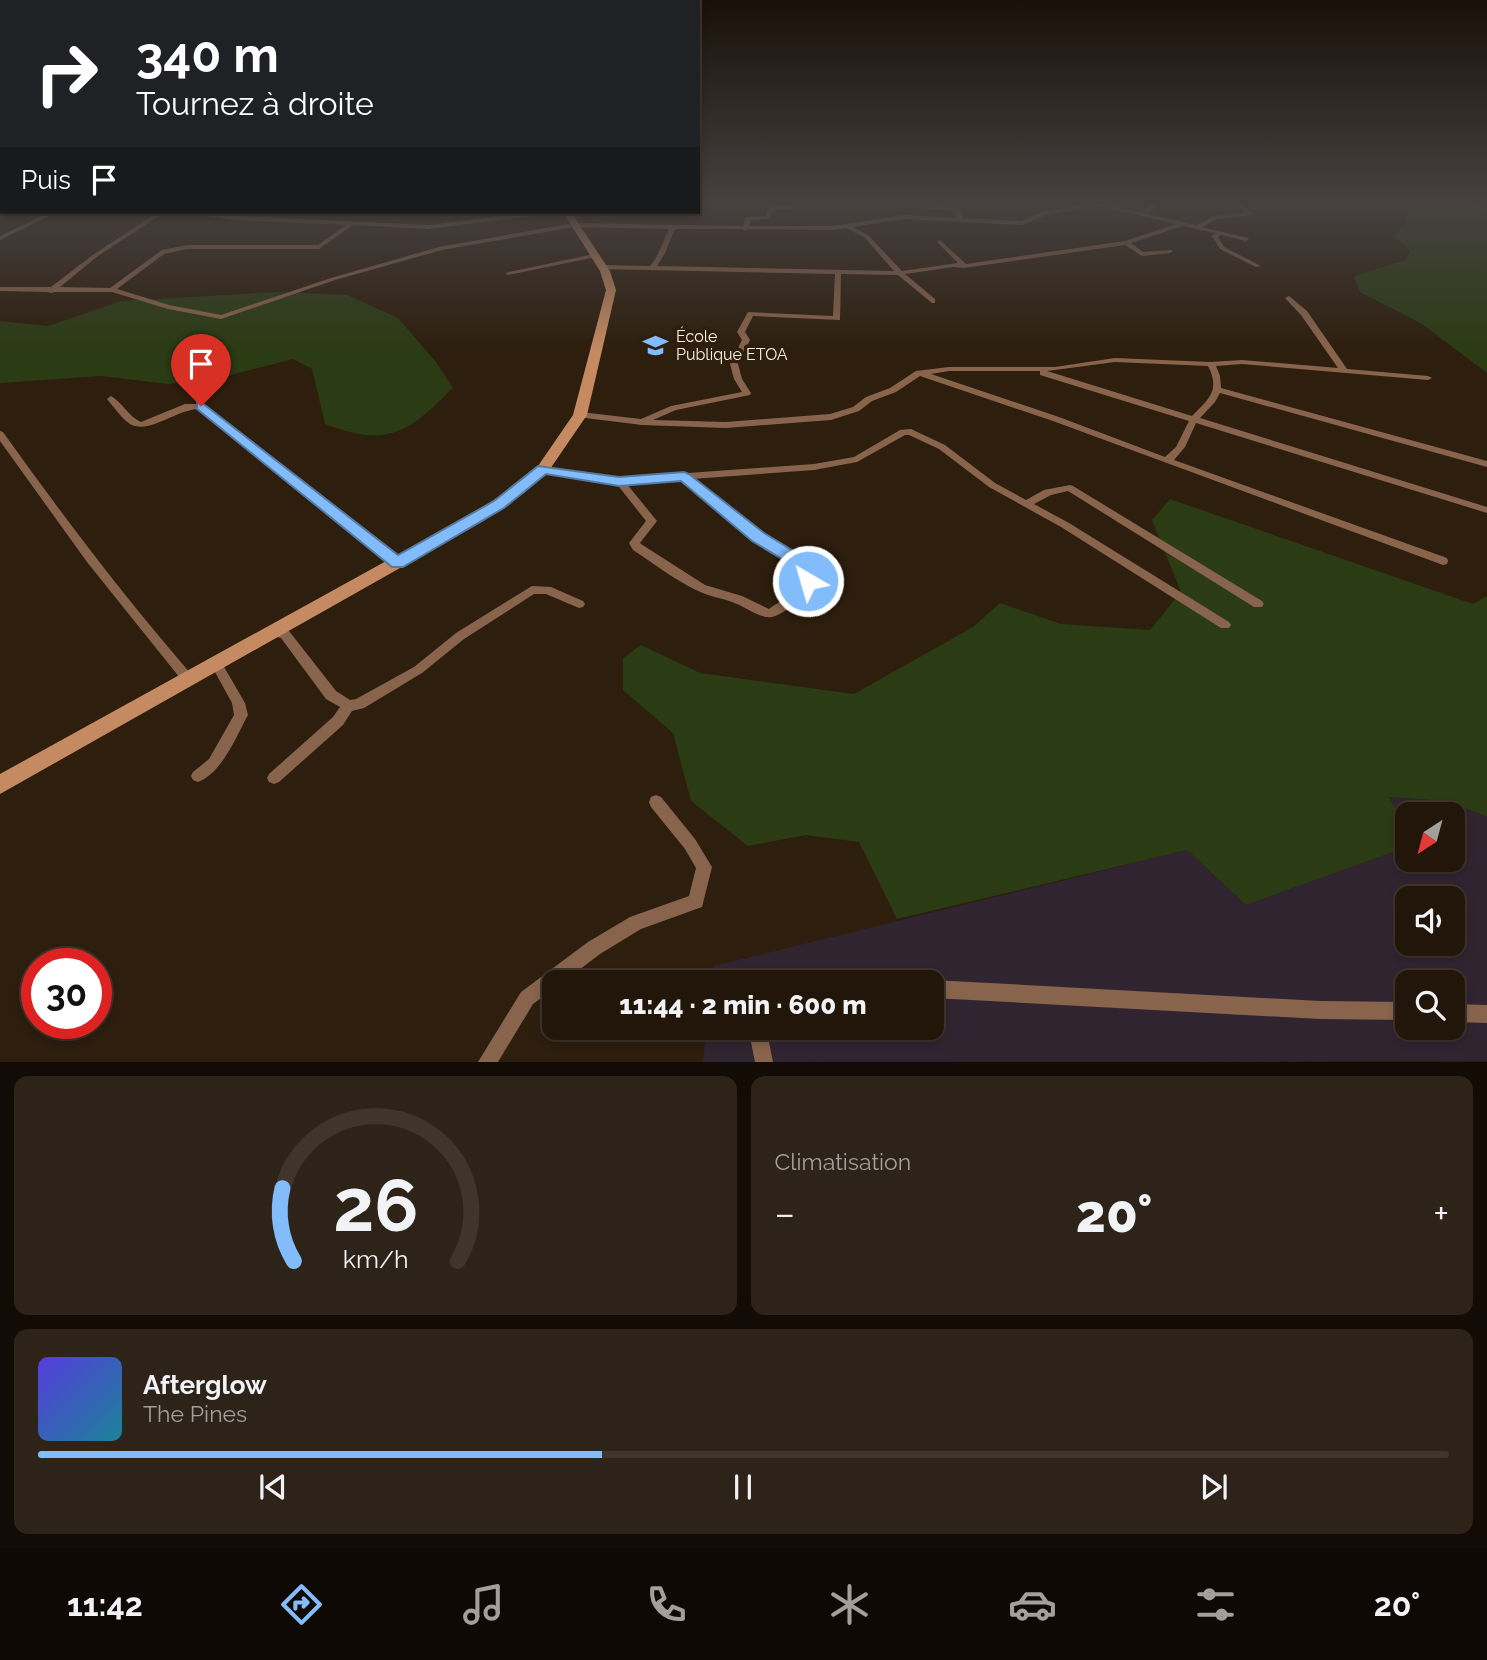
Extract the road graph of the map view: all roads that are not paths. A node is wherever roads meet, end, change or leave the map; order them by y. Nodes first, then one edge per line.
1 (100, 253) edge
2 (164, 253) edge
3 (425, 253) edge
4 (592, 253) edge
5 (664, 253) edge
6 (881, 253) edge
7 (951, 253) edge
8 (1059, 253) edge
9 (1231, 253) edge
10 (598, 262) junction
11 (964, 266) junction
12 (1258, 266) dead end
13 (653, 267) junction
14 (508, 273) dead end
15 (838, 273) junction
16 (900, 273) junction
17 (0, 289) edge
18 (113, 290) junction
19 (51, 291) junction
20 (1289, 298) dead end
21 (932, 301) dead end
22 (1210, 364) junction
23 (1033, 371) junction
24 (1345, 372) junction
25 (919, 373) junction
26 (1428, 378) dead end
27 (1217, 389) junction
28 (111, 399) dead end
29 (580, 415) junction
30 (1194, 419) junction
31 (642, 422) junction
32 (0, 434) edge
33 (1166, 460) junction
34 (1487, 464) edge
35 (543, 469) junction
36 (684, 477) junction
37 (619, 481) junction
38 (1026, 504) junction
39 (1487, 510) edge
40 (1443, 561) dead end
41 (397, 563) junction
42 (579, 604) dead end
43 (1258, 604) dead end
44 (1225, 625) dead end
45 (273, 632) junction
46 (216, 663) junction
47 (188, 679) junction
48 (348, 705) junction
49 (198, 776) dead end
50 (274, 778) dead end
51 (0, 785) edge
52 (656, 802) dead end
53 (944, 990) edge
54 (1395, 1011) edge
55 (1465, 1013) edge
56 (1487, 1014) edge
57 (760, 1040) edge
58 (487, 1062) edge
59 (764, 1062) edge

1 - 19 street
2 - 18 street
3 - 18 street
4 - 10 street
5 - 13 street
6 - 16 street
7 - 11 street
8 - 11 street
9 - 12 street
10 - 13 street
10 - 14 street
10 - 29 street
11 - 16 street
13 - 15 street
15 - 16 street
15 - 31 street
16 - 21 street
17 - 19 street
18 - 19 street
20 - 24 street
22 - 23 street
22 - 24 street
22 - 27 street
23 - 25 street
23 - 30 street
24 - 26 street
25 - 31 street
25 - 33 street
27 - 30 street
27 - 34 street
28 - 41 street
29 - 31 street
29 - 35 street
30 - 33 street
30 - 39 street
32 - 47 street
33 - 40 street
35 - 37 street
35 - 41 street
36 - 37 street
36 - 37 street
36 - 38 street
38 - 43 street
38 - 44 street
41 - 45 street
42 - 48 street
45 - 46 street
45 - 48 street
46 - 47 street
46 - 49 street
47 - 51 street
48 - 50 street
52 - 58 street
53 - 54 street
55 - 56 street
57 - 59 street

